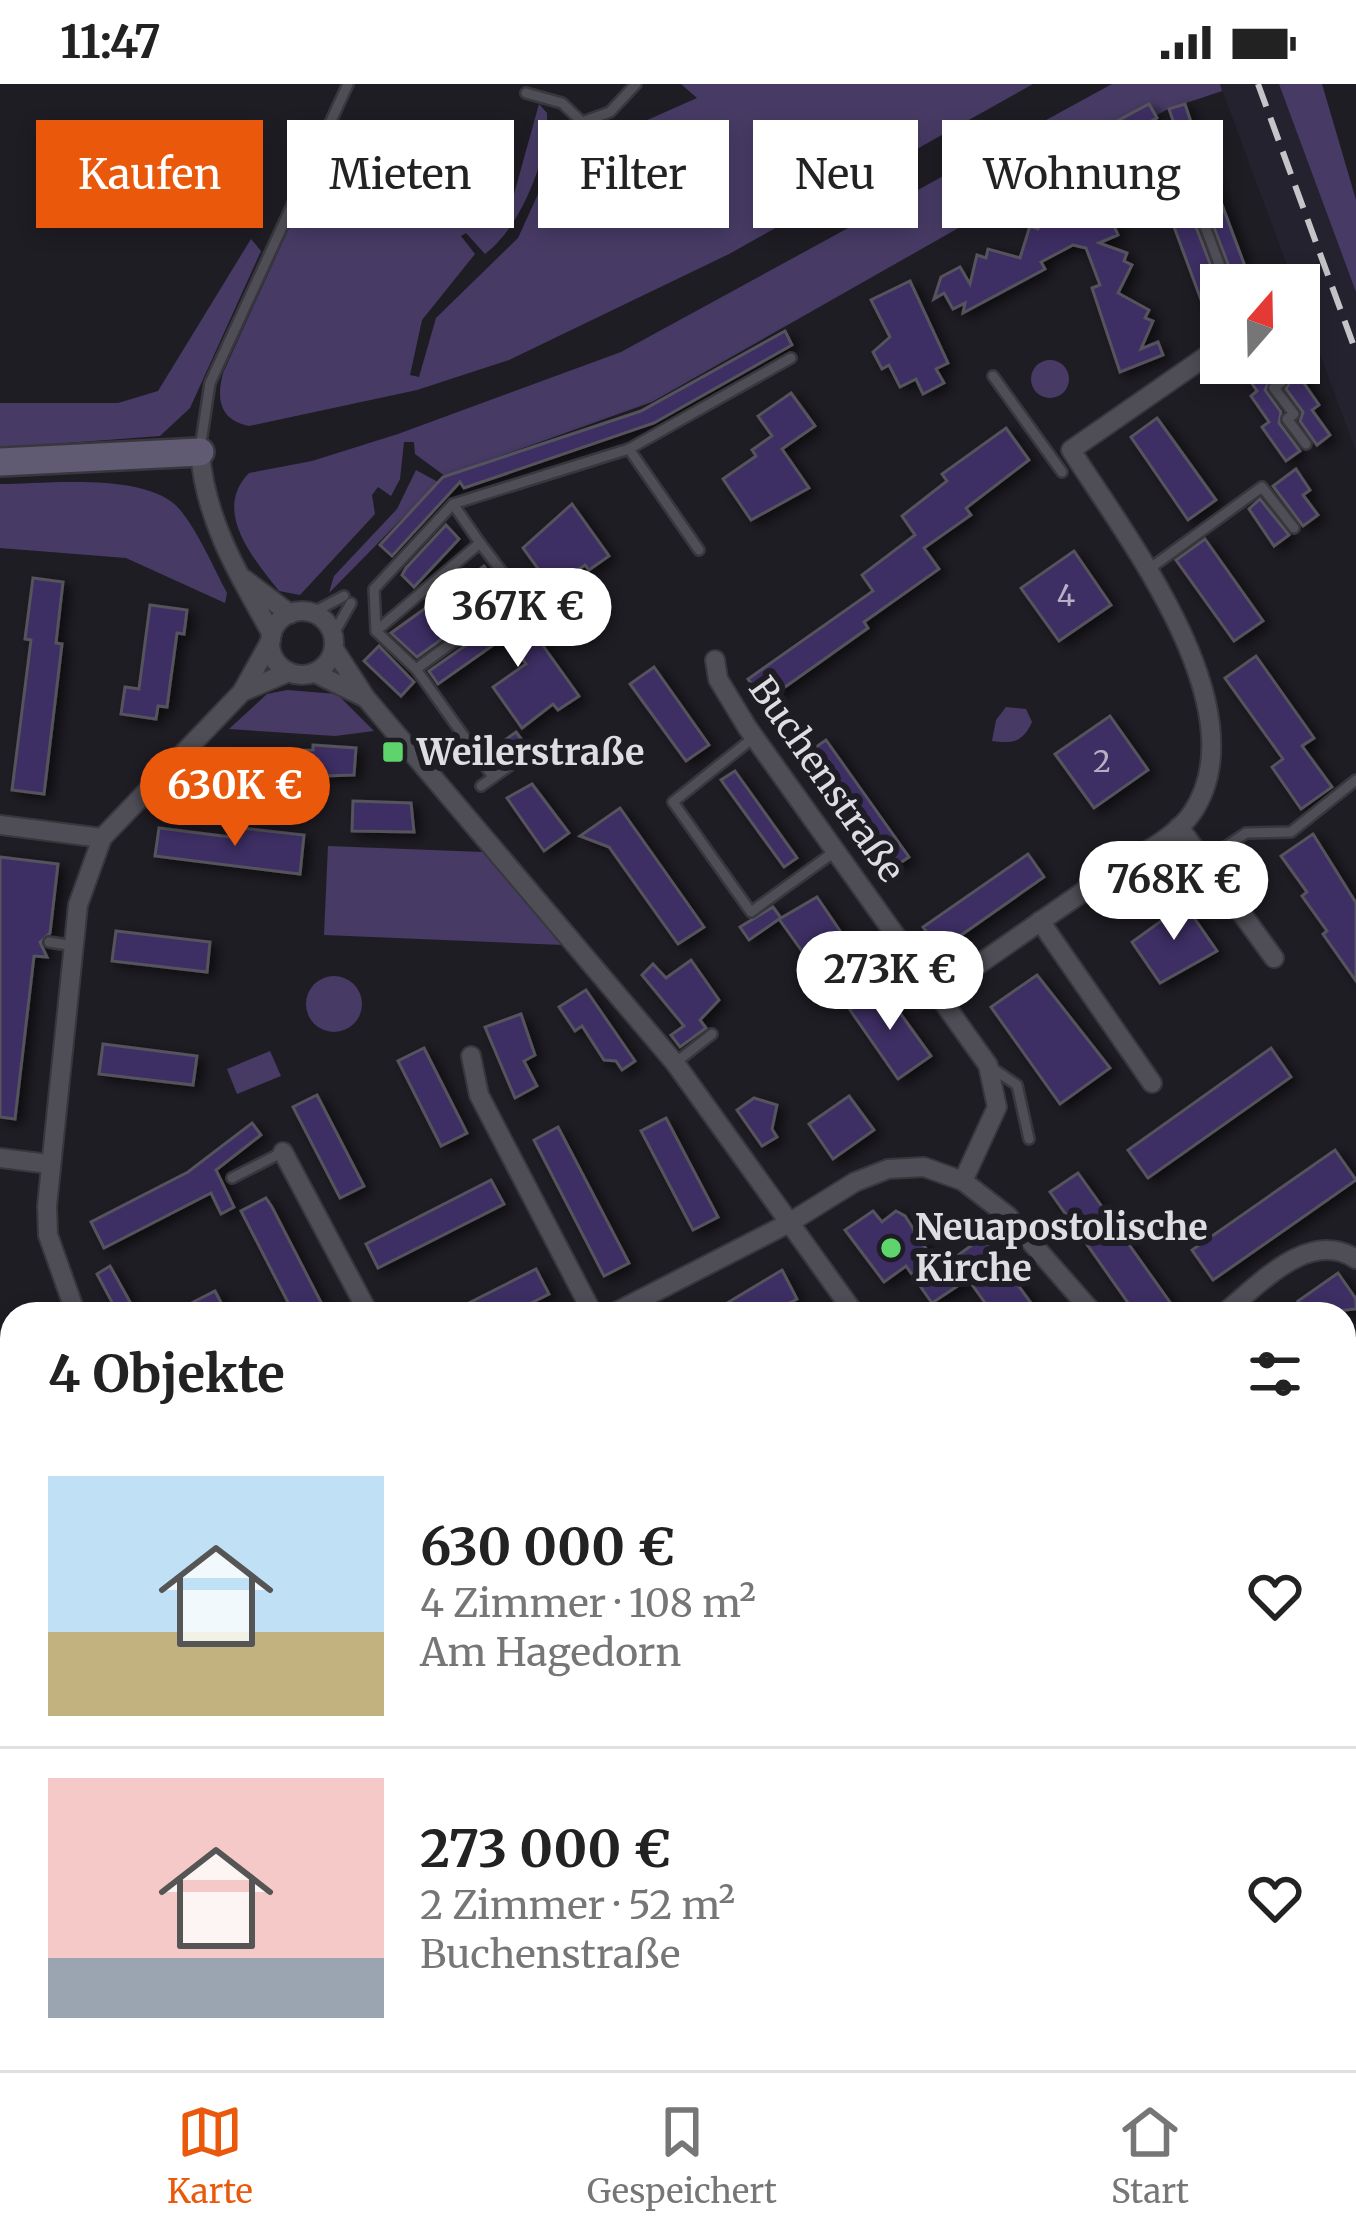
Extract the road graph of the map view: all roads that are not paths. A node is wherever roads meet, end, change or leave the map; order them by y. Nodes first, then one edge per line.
1 (348, 84) edge
2 (636, 84) edge
3 (526, 93) dead end
4 (1205, 228) edge
5 (1218, 264) edge
6 (790, 358) dead end
7 (1200, 361) edge
8 (993, 376) dead end
9 (1279, 384) edge
10 (1306, 444) dead end
11 (629, 449) junction
12 (200, 452) junction
13 (0, 463) edge
14 (1062, 472) dead end
15 (452, 504) junction
16 (1294, 529) dead end
17 (480, 544) junction
18 (699, 550) dead end
19 (1144, 572) junction
20 (244, 579) junction
21 (312, 613) junction
22 (290, 614) junction
23 (376, 631) junction
24 (271, 637) junction
25 (333, 642) junction
26 (715, 660) dead end
27 (416, 669) junction
28 (289, 672) junction
29 (315, 673) junction
30 (242, 692) junction
31 (365, 697) junction
32 (754, 737) junction
33 (529, 752) dead end
34 (493, 777) junction
35 (1356, 780) edge
36 (481, 786) dead end
37 (0, 824) edge
38 (1179, 827) junction
39 (102, 838) junction
40 (837, 850) junction
41 (1204, 860) junction
42 (1040, 921) junction
43 (49, 942) dead end
44 (74, 946) junction
45 (1274, 958) dead end
46 (938, 993) junction
47 (712, 1034) dead end
48 (471, 1056) dead end
49 (675, 1063) junction
50 (988, 1065) junction
51 (1152, 1083) dead end
52 (1029, 1139) dead end
53 (283, 1152) joint
54 (0, 1158) edge
55 (49, 1165) junction
56 (232, 1178) dead end
57 (963, 1181) junction
58 (789, 1223) junction
59 (1356, 1259) edge
60 (72, 1302) edge
61 (363, 1302) edge
62 (586, 1302) edge
63 (635, 1302) edge
64 (846, 1302) edge
65 (1083, 1302) edge
66 (1239, 1302) edge

1 - 12 lane
2 - 3 lane
4 - 5 lane
6 - 11 lane
7 - 19 street
8 - 14 lane
9 - 10 lane
11 - 15 lane
11 - 18 lane
12 - 13 main road
12 - 20 street
15 - 17 lane
15 - 23 lane
16 - 19 lane
17 - 23 lane
17 - 27 lane
19 - 38 street
20 - 22 street
20 - 24 street
21 - 22 street
21 - 25 street
21 - 25 lane
22 - 24 street
23 - 27 lane
24 - 28 street
24 - 30 street
25 - 29 street
25 - 31 street
26 - 32 street, Buchenstraße
27 - 34 lane
28 - 29 street
28 - 30 street
29 - 31 street
30 - 39 street
31 - 49 street
32 - 40 street, Buchenstraße
32 - 40 lane
33 - 34 lane
34 - 36 lane
35 - 41 lane
37 - 39 street
38 - 41 street
38 - 42 street
39 - 44 street
40 - 46 street, Buchenstraße
41 - 45 street
42 - 46 street
42 - 51 street
43 - 44 lane
44 - 55 street
46 - 50 street, Buchenstraße
47 - 49 lane
48 - 62 street
49 - 58 street
50 - 52 lane
50 - 57 street
53 - 56 lane
53 - 61 street
54 - 55 street
55 - 60 street
57 - 58 street
57 - 65 street
58 - 63 street
58 - 64 street
59 - 66 street

